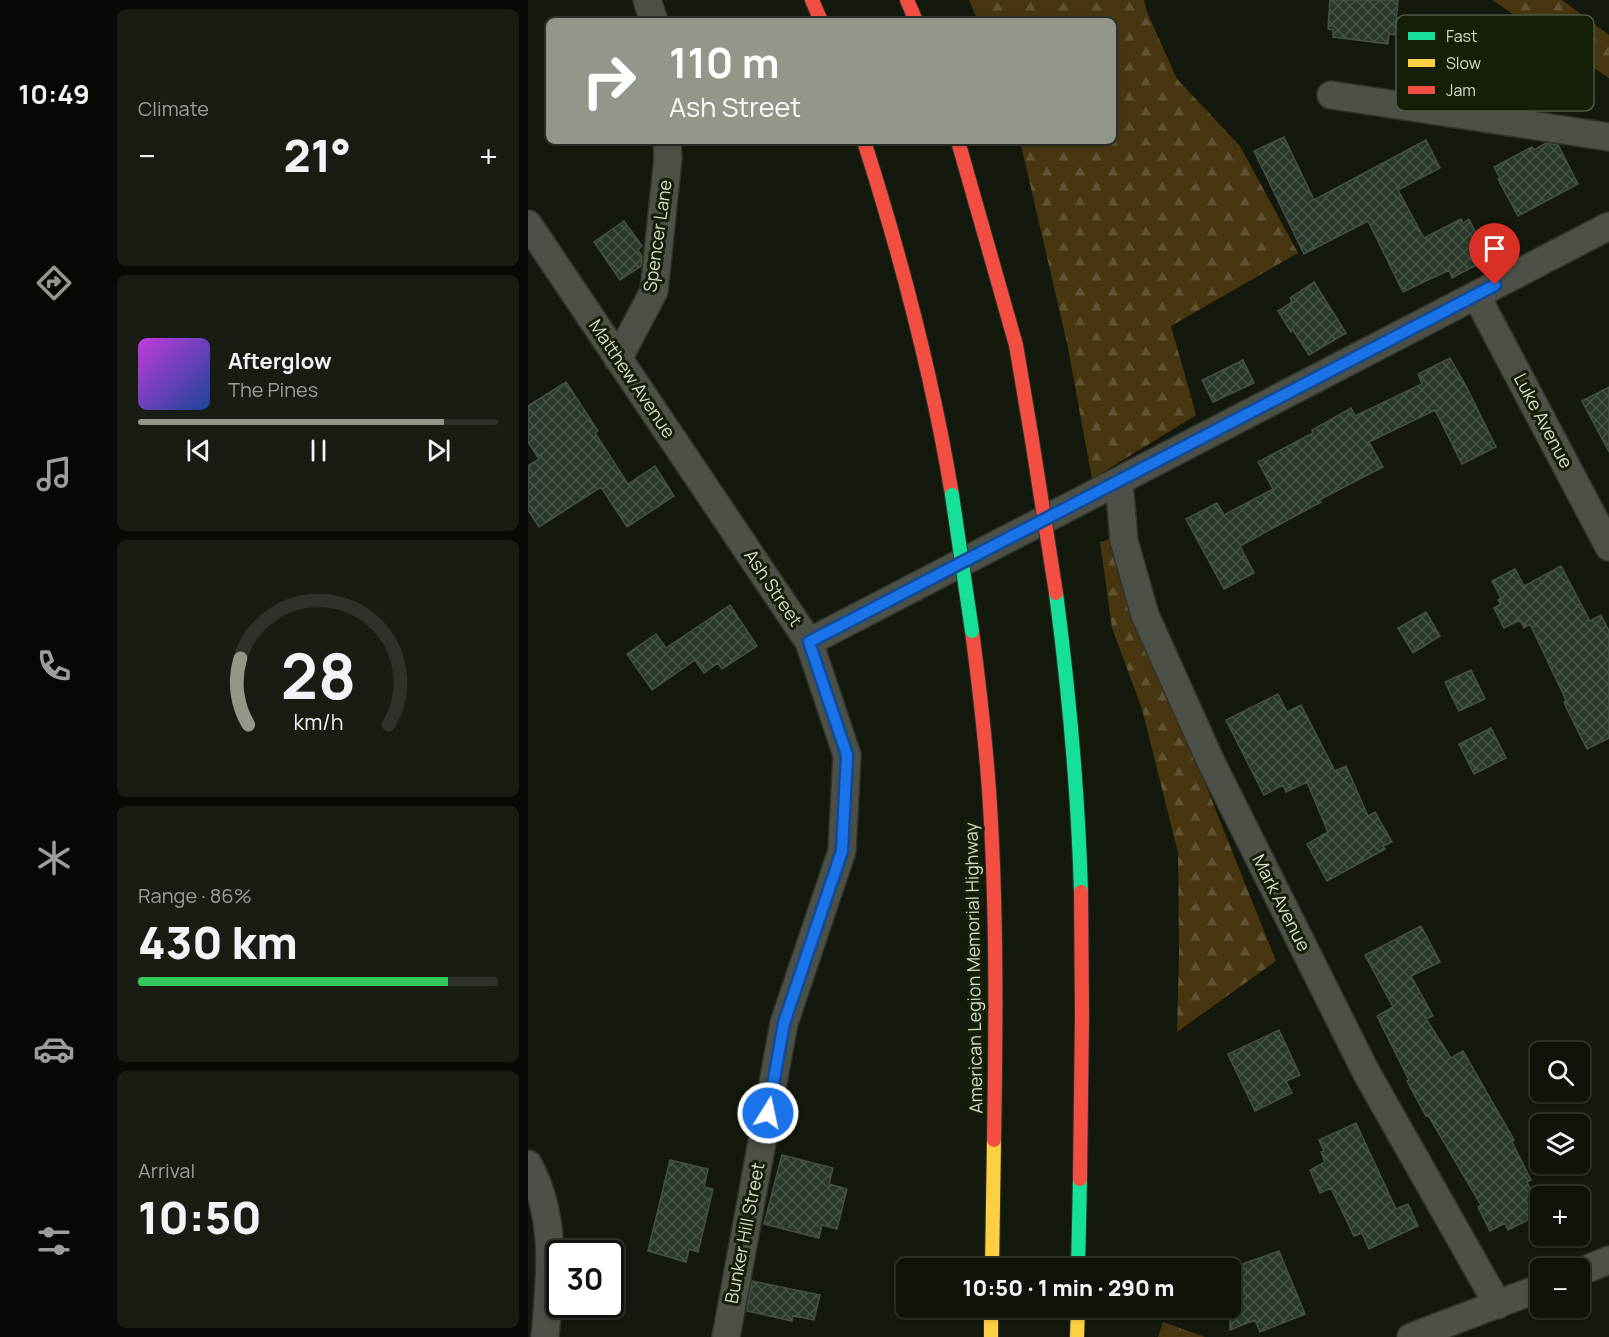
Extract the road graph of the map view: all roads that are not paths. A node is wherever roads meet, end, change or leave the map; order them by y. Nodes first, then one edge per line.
1 (647, 0) edge
2 (812, 0) edge
3 (907, 0) edge
4 (653, 18) edge
5 (820, 18) edge
6 (915, 18) edge
7 (1331, 94) dead end
8 (1396, 104) edge
9 (1441, 111) edge
10 (1609, 137) edge
11 (668, 144) edge
12 (865, 144) edge
13 (959, 144) edge
14 (528, 224) edge
15 (1609, 226) edge
16 (1476, 295) junction
17 (618, 359) junction
18 (1119, 481) junction
19 (736, 533) joint
20 (1609, 547) edge
21 (809, 642) junction
22 (528, 1164) edge
23 (992, 1258) edge
24 (1078, 1258) edge
25 (1609, 1260) edge
26 (1590, 1268) edge
27 (1530, 1292) edge
28 (1498, 1305) junction
29 (991, 1318) edge
30 (1078, 1318) edge
31 (546, 1337) edge
32 (726, 1337) edge
33 (991, 1337) edge
34 (1077, 1337) edge
35 (1411, 1337) edge

1 - 4 street
2 - 5 highway
3 - 6 highway
7 - 8 street
9 - 10 street
11 - 17 street, Spencer Lane
12 - 23 highway, American Legion Memorial Highway, bridge
13 - 24 highway, bridge
14 - 17 street, Matthew Avenue
15 - 16 street, Ash Street
16 - 18 street, Ash Street
16 - 20 street, Luke Avenue
17 - 19 street, Matthew Avenue
18 - 21 street, Ash Street
18 - 28 street, Mark Avenue
19 - 21 street, Ash Street
21 - 32 street, Bunker Hill Street
22 - 31 street
25 - 26 street
27 - 28 street
28 - 35 street
29 - 33 highway
30 - 34 highway

